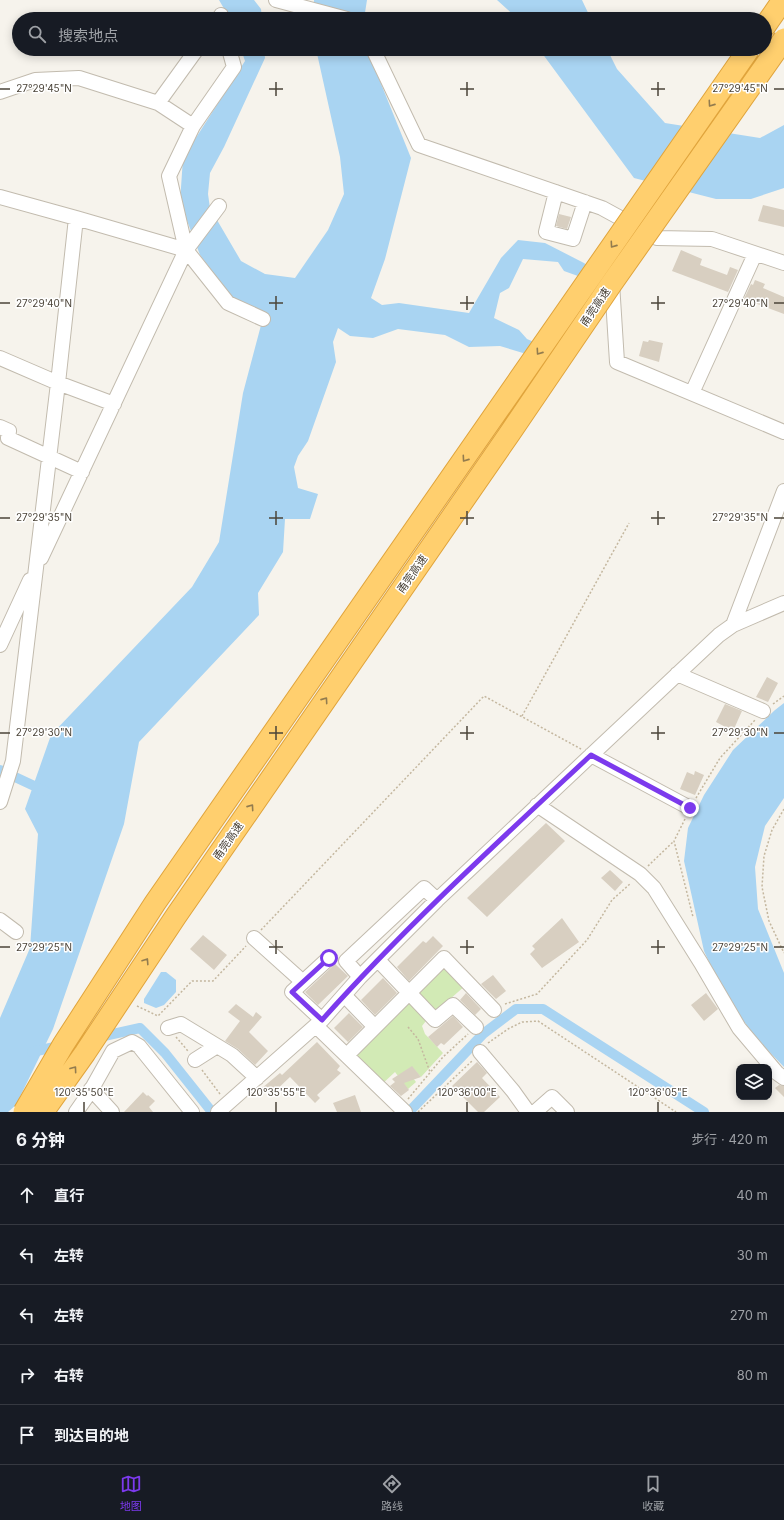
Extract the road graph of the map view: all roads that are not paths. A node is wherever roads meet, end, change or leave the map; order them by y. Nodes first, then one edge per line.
1 (276, 0) edge
2 (783, 0) edge
3 (294, 2) edge
4 (321, 12) edge
5 (772, 16) edge
6 (784, 39) edge
7 (192, 56) edge
8 (232, 56) edge
9 (376, 56) edge
10 (744, 56) edge
11 (0, 92) edge
12 (158, 103) junction
13 (193, 126) junction
14 (556, 192) junction
15 (0, 197) edge
16 (585, 202) junction
17 (217, 209) dead end
18 (76, 218) junction
19 (189, 246) junction
20 (754, 254) junction
21 (784, 263) edge
22 (612, 283) junction
23 (263, 319) dead end
24 (0, 358) edge
25 (58, 383) junction
26 (692, 393) junction
27 (114, 404) junction
28 (0, 427) edge
29 (784, 432) edge
30 (49, 457) junction
31 (82, 472) junction
32 (784, 491) edge
33 (36, 569) junction
34 (784, 603) edge
35 (733, 625) junction
36 (0, 645) edge
37 (677, 674) junction
38 (763, 711) road end
39 (591, 755) junction
40 (0, 802) edge
41 (537, 805) junction
42 (690, 808) road end
43 (437, 900) junction
44 (0, 920) edge
45 (16, 932) dead end
46 (254, 938) road end
47 (329, 958) dead end
48 (378, 960) junction
49 (360, 977) junction
50 (303, 982) junction
51 (409, 993) junction
52 (344, 995) junction
53 (494, 1010) road end
54 (319, 1023) junction
55 (476, 1027) road end
56 (168, 1028) dead end
57 (375, 1028) junction
58 (217, 1046) junction
59 (480, 1052) road end
60 (347, 1056) junction
61 (194, 1060) dead end
62 (257, 1078) junction
63 (784, 1078) edge
64 (91, 1089) junction
65 (223, 1108) edge
66 (403, 1110) edge
67 (24, 1112) edge
68 (43, 1112) edge
69 (76, 1112) edge
70 (112, 1112) edge
71 (192, 1112) edge
72 (528, 1112) edge
73 (535, 1112) edge
74 (567, 1112) edge

1 - 3 street
2 - 5 highway
3 - 4 street
6 - 22 highway, 甬莞高速, bridge
7 - 12 street
8 - 13 street
9 - 14 street
10 -> 67 highway, 甬莞高速, bridge
11 - 12 street
12 - 13 street
13 - 19 street
14 - 16 street
14 - 16 street
15 - 18 street
16 - 20 street
17 - 19 street
18 - 19 street
18 - 25 street
19 - 23 street
19 - 27 street
20 - 21 street
20 - 26 street
22 - 26 street
68 -> 22 highway, 甬莞高速, bridge
24 - 25 street
25 - 27 street
25 - 30 street
26 - 29 street
27 - 31 street
28 - 30 street
30 - 31 street
30 - 33 street
31 - 33 street
32 - 35 street
33 - 36 street
33 - 40 street
34 - 35 street
35 - 37 street
37 - 38 street
37 - 39 street
39 - 41 street
39 - 42 street
41 - 43 street
41 - 63 street
43 - 48 street
43 - 49 street
44 - 45 street
46 - 50 street
47 - 50 street
48 - 49 street
48 - 51 street
49 - 52 street
50 - 54 street
51 - 53 street
51 - 55 street
51 - 57 street
52 - 54 street
52 - 57 street
54 - 60 street
54 - 62 street
56 - 58 street
57 - 60 street
58 - 61 street
58 - 62 street
59 - 72 street
60 - 66 street
62 - 65 street
64 - 69 street
64 - 70 street
64 - 71 street
73 - 74 street

